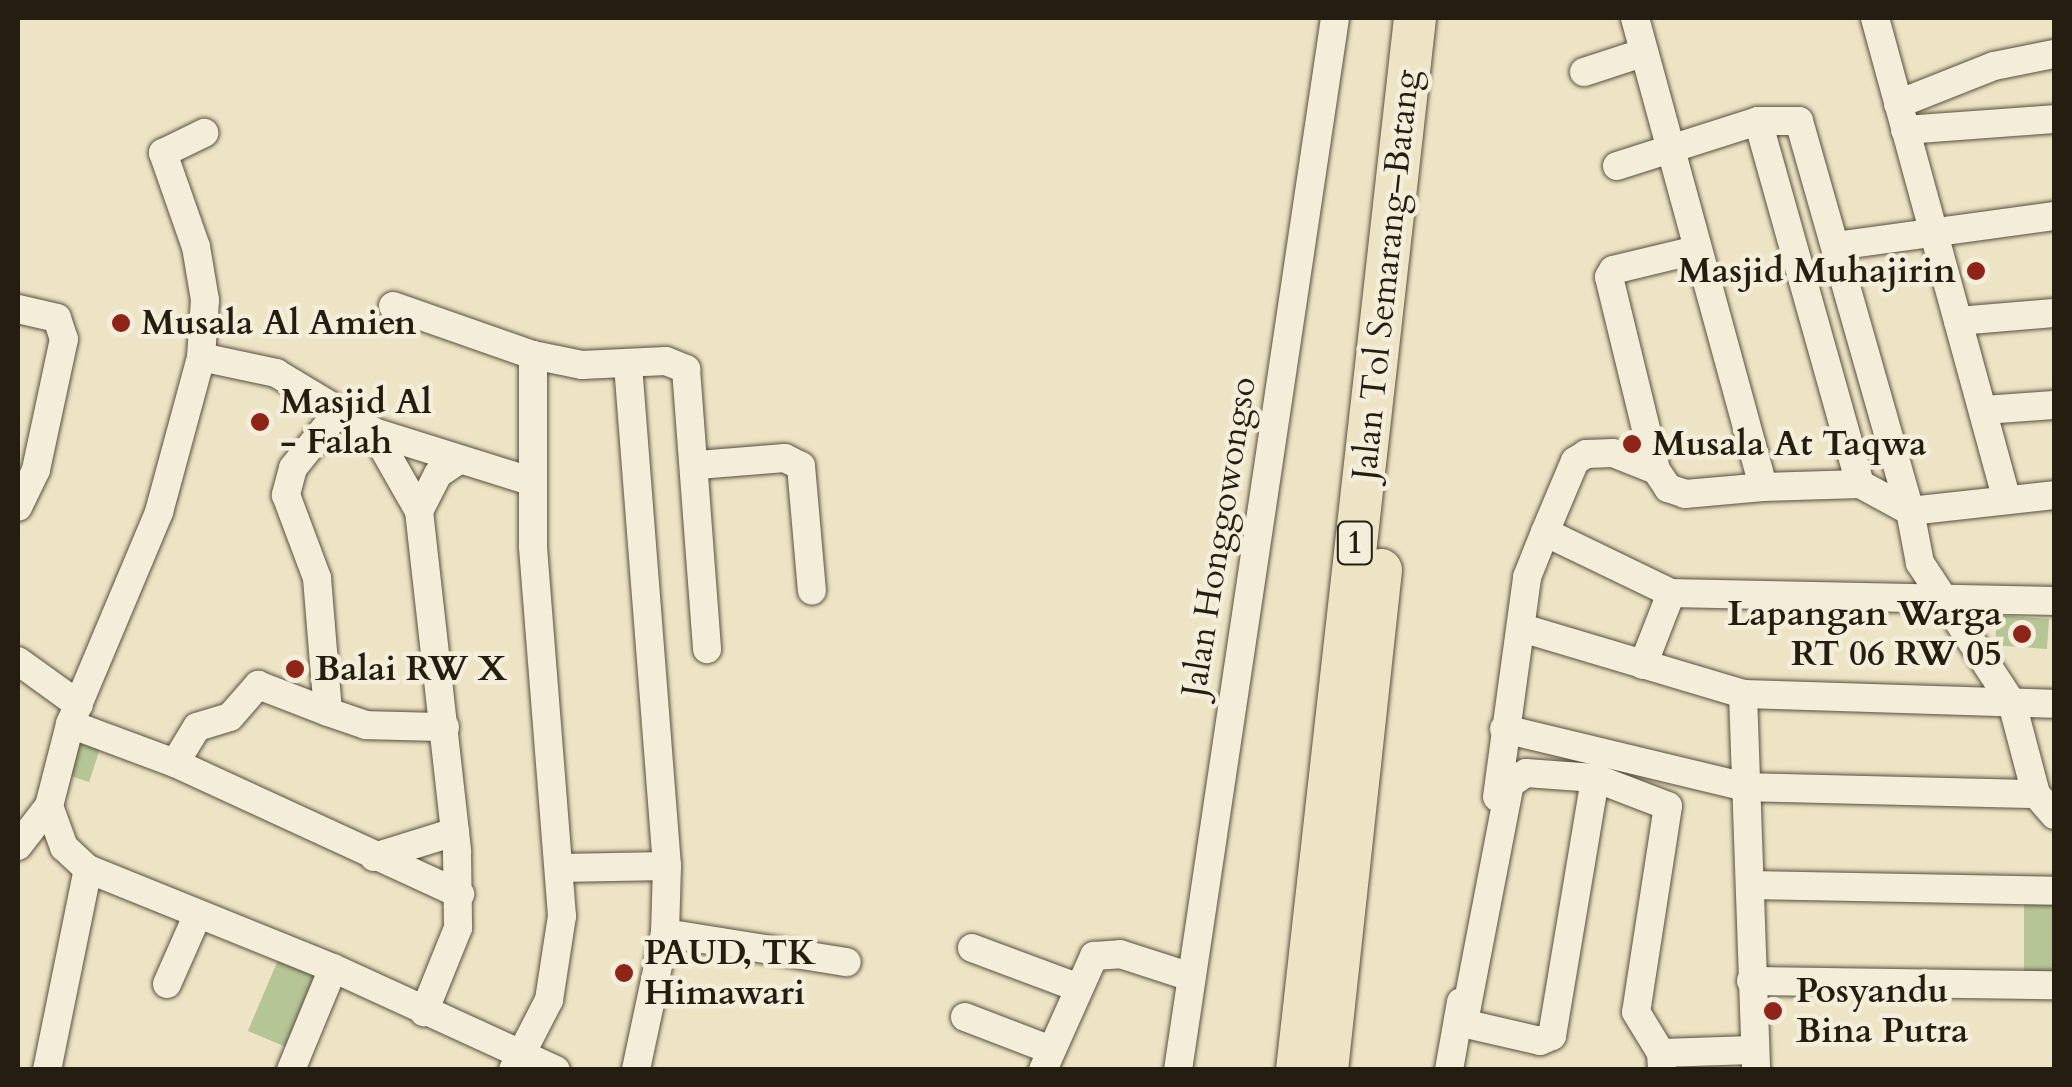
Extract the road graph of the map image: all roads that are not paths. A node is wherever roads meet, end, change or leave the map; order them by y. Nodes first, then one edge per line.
1 (1336, 18) edge
2 (1414, 18) edge
3 (1440, 18) edge
4 (1635, 18) edge
5 (1878, 31) edge
6 (1642, 53) junction
7 (2054, 54) edge
8 (1584, 72) dead end
9 (1902, 117) junction
10 (2054, 119) edge
11 (1758, 121) junction
12 (204, 133) dead end
13 (1669, 149) junction
14 (1617, 166) dead end
15 (2054, 216) edge
16 (1930, 229) junction
17 (1836, 246) junction
18 (1696, 250) junction
19 (393, 306) dead end
20 (18, 309) edge
21 (2054, 312) edge
22 (1958, 320) junction
23 (533, 355) junction
24 (201, 357) junction
25 (628, 366) junction
26 (2054, 405) edge
27 (1984, 410) junction
28 (339, 411) junction
29 (374, 432) junction
30 (459, 460) junction
31 (698, 465) junction
32 (1656, 470) junction
33 (530, 481) junction
34 (1860, 484) junction
35 (1763, 487) junction
36 (2054, 494) edge
37 (2006, 497) junction
38 (18, 508) edge
39 (1910, 511) junction
40 (420, 512) junction
41 (1545, 532) junction
42 (812, 591) dead end
43 (1671, 593) junction
44 (1944, 594) junction
45 (2054, 601) edge
46 (1522, 628) junction
47 (707, 649) dead end
48 (18, 661) edge
49 (1643, 664) junction
50 (1743, 694) junction
51 (2012, 703) junction
52 (2054, 704) edge
53 (328, 712) junction
54 (74, 715) junction
55 (445, 727) junction
56 (1504, 729) junction
57 (175, 764) junction
58 (1595, 778) junction
59 (1745, 787) junction
60 (2036, 794) junction
61 (34, 812) edge
62 (2054, 816) edge
63 (454, 832) junction
64 (18, 846) edge
65 (374, 856) junction
66 (667, 866) junction
67 (560, 868) junction
68 (88, 869) junction
69 (1750, 886) junction
70 (2054, 891) edge
71 (460, 894) junction
72 (197, 916) junction
73 (665, 932) junction
74 (972, 948) dead end
75 (847, 962) dead end
76 (333, 968) junction
77 (1188, 976) junction
78 (1751, 980) junction
79 (167, 984) dead end
80 (2054, 985) edge
81 (1079, 988) junction
82 (424, 1012) junction
83 (965, 1017) dead end
84 (1461, 1022) junction
85 (1048, 1060) edge
86 (1754, 1060) edge
87 (1661, 1061) edge
88 (516, 1062) edge
89 (47, 1070) edge
90 (291, 1070) edge
91 (556, 1070) edge
92 (636, 1070) edge
93 (1178, 1070) edge
94 (1297, 1070) edge
95 (1326, 1070) edge
96 (1449, 1070) edge

1 - 77 street, Jalan Honggowongso
2 - 94 highway, Jalan Tol Semarang–Batang / 1
3 - 95 highway, Jalan Tol Semarang–Batang / 1
4 - 6 street
5 - 9 street
6 - 8 street
6 - 13 street
7 - 9 street
9 - 10 street
9 - 16 street
11 - 13 street
11 - 17 street
11 - 34 street
12 - 24 street
13 - 14 street
13 - 18 street
15 - 16 street
16 - 17 street
16 - 22 street
17 - 39 street
18 - 32 street
18 - 35 street
19 - 23 street
20 - 38 street
21 - 22 street
22 - 27 street
23 - 25 street
23 - 33 street
24 - 28 street
24 - 54 street
25 - 31 street
25 - 66 street
26 - 27 street
27 - 37 street
28 - 29 street
28 - 53 street
29 - 30 street
29 - 40 street
30 - 33 street
30 - 40 street
31 - 42 street
31 - 47 street
32 - 35 street
32 - 41 street
33 - 67 street
34 - 35 street
34 - 39 street
36 - 37 street
37 - 39 street
39 - 44 street
40 - 55 street
41 - 43 street
41 - 46 street
43 - 44 street
43 - 49 street
44 - 45 street
44 - 51 street
46 - 49 street
46 - 56 street
48 - 54 street
49 - 50 street
50 - 51 street
50 - 59 street
51 - 52 street
51 - 60 street
53 - 55 street
53 - 57 street
54 - 57 street
54 - 61 street
55 - 63 street
56 - 59 street
56 - 84 street
57 - 65 street
58 - 84 street
58 - 84 street
58 - 87 street
59 - 60 street
59 - 69 street
60 - 62 street
61 - 64 street
61 - 68 street
63 - 65 street
63 - 71 street
65 - 71 street
66 - 67 street
66 - 73 street
67 - 88 street
68 - 72 street
68 - 89 street
69 - 70 street
69 - 78 street
71 - 82 street
72 - 76 street
72 - 79 street
73 - 75 street
73 - 92 street
74 - 81 street
76 - 82 street
76 - 90 street
77 - 81 street
77 - 93 street, Jalan Honggowongso
78 - 80 street
78 - 86 street
81 - 85 street
82 - 88 street
83 - 85 street
84 - 96 street
86 - 87 street
88 - 91 street

